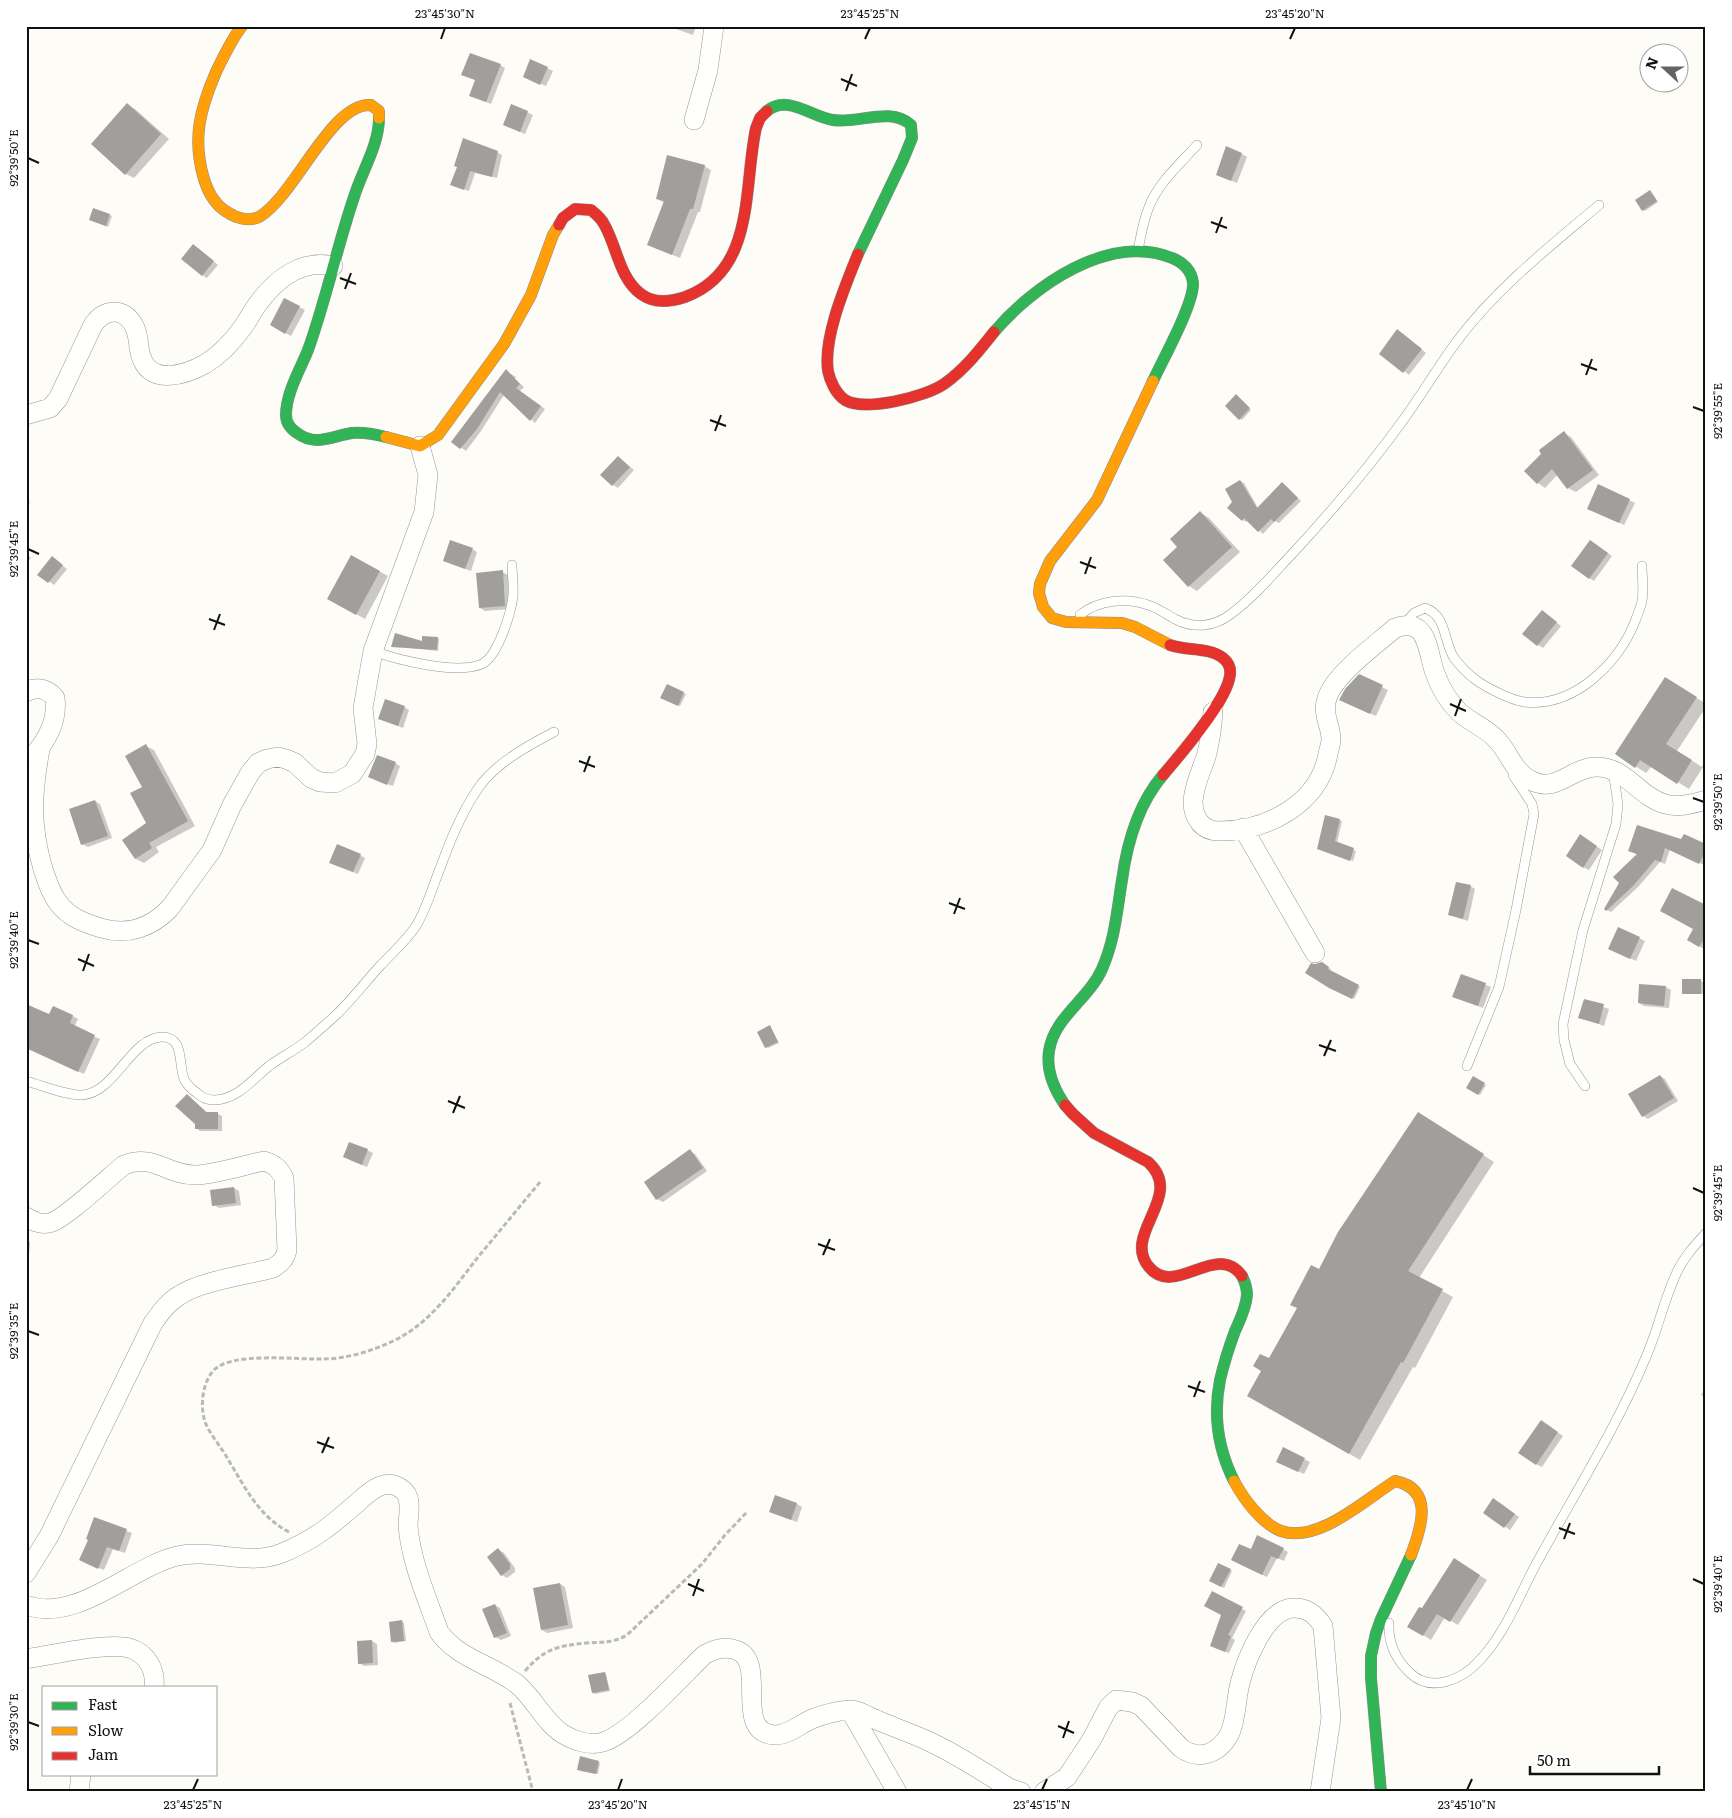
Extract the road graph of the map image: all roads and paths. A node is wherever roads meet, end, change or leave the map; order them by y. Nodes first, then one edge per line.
1 (242, 26) edge
2 (714, 26) edge
3 (694, 120) dead end
4 (1197, 145) dead end
5 (1599, 205) dead end
6 (1138, 253) junction
7 (333, 266) junction
8 (26, 415) edge
9 (420, 446) junction
10 (512, 565) dead end
11 (1642, 566) dead end
12 (1072, 622) junction
13 (1405, 624) junction
14 (373, 651) junction
15 (26, 692) edge
16 (1213, 712) junction
17 (554, 732) dead end
18 (40, 749) junction
19 (1510, 758) junction
20 (26, 762) edge
21 (1613, 770) junction
22 (1706, 800) edge
23 (1243, 828) junction
24 (1315, 953) dead end
25 (1467, 1066) dead end
26 (26, 1081) edge
27 (1585, 1086) dead end
28 (540, 1181) dead end
29 (26, 1217) edge
30 (1706, 1233) edge
31 (747, 1512) dead end
32 (307, 1542) junction
33 (26, 1573) edge
34 (1390, 1598) junction
35 (26, 1605) edge
36 (26, 1659) edge
37 (515, 1683) junction
38 (154, 1686) edge
39 (510, 1702) dead end
40 (850, 1710) junction
41 (81, 1776) edge
42 (79, 1792) edge
43 (533, 1792) edge
44 (897, 1792) edge
45 (1021, 1792) edge
46 (1044, 1792) edge
47 (1320, 1792) edge
48 (1382, 1792) edge

1 - 7 street
2 - 3 street
4 - 6 lane
5 - 12 lane
6 - 9 street
6 - 12 street
7 - 8 street
7 - 9 street
9 - 14 street
10 - 14 lane
11 - 13 lane
12 - 16 street
13 - 19 street
13 - 23 street
14 - 18 street
15 - 18 street
16 - 23 street
16 - 34 street
17 - 26 lane
18 - 20 street
19 - 21 street
19 - 25 lane
21 - 22 street
21 - 27 lane
23 - 24 street
28 - 32 path
29 - 33 street
30 - 34 lane
31 - 37 path
32 - 35 street
32 - 37 street
34 - 48 street
36 - 38 street
37 - 40 street
39 - 43 path
40 - 44 street
40 - 45 street
41 - 42 street
46 - 47 street

